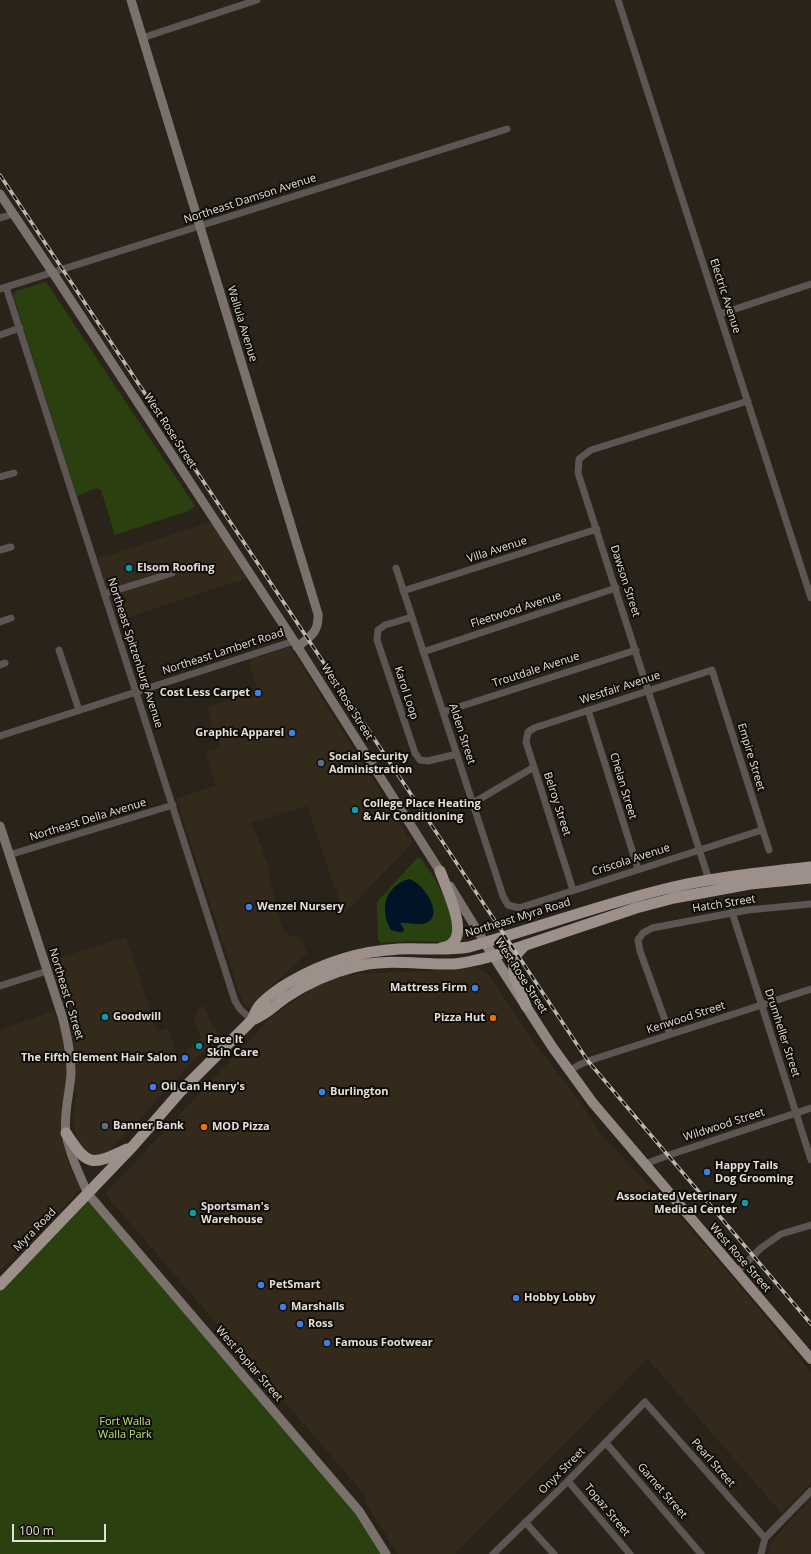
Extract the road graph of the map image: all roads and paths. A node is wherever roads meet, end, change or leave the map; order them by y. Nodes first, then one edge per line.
1 (131, 0) edge
2 (257, 0) edge
3 (618, 0) edge
4 (142, 38) junction
5 (507, 129) dead end
6 (0, 194) edge
7 (13, 214) junction
8 (0, 218) edge
9 (200, 227) junction
10 (53, 273) junction
11 (811, 284) edge
12 (3, 288) edge
13 (720, 314) junction
14 (20, 328) junction
15 (0, 335) edge
16 (748, 401) junction
17 (14, 473) dead end
18 (0, 477) edge
19 (597, 529) junction
20 (11, 547) dead end
21 (0, 550) edge
22 (396, 568) dead end
23 (172, 573) dead end
24 (616, 588) junction
25 (404, 591) junction
26 (104, 594) junction
27 (811, 598) edge
28 (412, 617) junction
29 (11, 618) dead end
30 (0, 622) edge
31 (296, 644) junction
32 (59, 650) dead end
33 (636, 650) junction
34 (423, 652) junction
35 (712, 670) joint
36 (648, 690) junction
37 (135, 691) junction
38 (79, 710) junction
39 (588, 710) junction
40 (443, 712) junction
41 (534, 728) joint
42 (0, 736) edge
43 (457, 754) junction
44 (534, 767) junction
45 (473, 804) junction
46 (172, 805) junction
47 (0, 826) edge
48 (762, 830) junction
49 (699, 849) junction
50 (769, 850) dead end
51 (9, 855) junction
52 (811, 867) edge
53 (638, 869) junction
54 (440, 871) junction
55 (811, 878) edge
56 (709, 880) junction
57 (573, 890) junction
58 (811, 904) edge
59 (508, 905) joint
60 (732, 912) junction
61 (485, 943) junction
62 (525, 945) junction
63 (431, 950) junction
64 (493, 956) junction
65 (47, 971) junction
66 (0, 986) edge
67 (811, 989) edge
68 (761, 1005) junction
69 (526, 1006) junction
70 (252, 1020) junction
71 (670, 1034) junction
72 (569, 1071) junction
73 (811, 1108) edge
74 (796, 1113) junction
75 (66, 1133) junction
76 (133, 1146) junction
77 (811, 1160) edge
78 (645, 1164) junction
79 (88, 1194) junction
80 (811, 1225) edge
81 (736, 1272) junction
82 (0, 1285) edge
83 (811, 1359) edge
84 (645, 1402) joint
85 (606, 1443) junction
86 (568, 1481) junction
87 (811, 1491) edge
88 (525, 1522) junction
89 (765, 1538) junction
90 (386, 1554) edge
91 (494, 1554) edge
92 (554, 1554) edge
93 (630, 1554) edge
94 (701, 1554) edge
95 (761, 1554) edge

1 - 4 main road, Wallula Avenue
2 - 4 street
3 - 13 street, Electric Avenue
4 - 9 main road, Wallula Avenue
5 - 9 street, Northeast Damson Avenue
6 - 7 main road, West Rose Street
7 - 8 street
7 - 10 main road, West Rose Street
9 - 10 street, Northeast Damson Avenue
9 - 31 main road, Wallula Avenue
10 - 12 street, Northeast Damson Avenue
10 - 31 main road, West Rose Street
11 - 13 street
12 - 14 street, Northeast Spitzenburg Avenue
13 - 16 street, Electric Avenue
14 - 15 street
14 - 26 street, Northeast Spitzenburg Avenue
16 - 19 street, Dawson Street
16 - 27 street, Electric Avenue
17 - 18 street
19 - 24 street, Dawson Street
19 - 25 street, Villa Avenue
20 - 21 street
22 - 25 street, Alden Street
23 - 26 street
24 - 33 street, Dawson Street
24 - 34 street, Fleetwood Avenue
25 - 28 street, Alden Street
26 - 37 street, Northeast Spitzenburg Avenue
28 - 34 street, Alden Street
28 - 43 street, Karol Loop
29 - 30 street
31 - 37 street, Northeast Lambert Road
31 - 54 main road, West Rose Street
32 - 38 street
33 - 36 street, Dawson Street
33 - 40 street, Troutdale Avenue
34 - 40 street, Alden Street
35 - 36 street, Westfair Avenue
35 - 48 street, Empire Street
36 - 39 street, Westfair Avenue
36 - 49 street, Dawson Street
37 - 38 street, Northeast Lambert Road
37 - 46 street, Northeast Spitzenburg Avenue
38 - 42 street, Northeast Lambert Road
39 - 41 street, Westfair Avenue
39 - 53 street, Chelan Street
40 - 43 street, Alden Street
41 - 44 street, Belroy Street
43 - 45 street, Alden Street
44 - 45 street
44 - 57 street, Belroy Street
45 - 59 street, Alden Street
46 - 51 street, Northeast Della Avenue
46 - 70 street, Northeast Spitzenburg Avenue
47 - 51 main road, Northeast C Street
48 - 49 street, Criscola Avenue
48 - 50 street, Empire Street
49 - 53 street, Criscola Avenue
49 - 56 street, Dawson Street
51 - 65 main road, Northeast C Street
52 - 56 highway, Northeast Myra Road
53 - 57 street, Criscola Avenue
54 - 61 main road, West Rose Street
54 - 63 highway
55 - 62 highway, Northeast Myra Road
56 - 61 highway, Northeast Myra Road
57 - 59 street, Criscola Avenue
58 - 60 street, Hatch Street
60 - 68 street, Drumheller Street
60 - 71 street, Hatch Street
61 - 63 highway, Northeast Myra Road
61 - 64 main road, West Rose Street
62 - 64 highway, Northeast Myra Road
62 - 69 highway
63 - 70 highway, Northeast Myra Road
64 - 69 main road, West Rose Street
64 - 70 highway, Northeast Myra Road
65 - 66 street
65 - 75 main road, Northeast C Street
67 - 68 street, Kenwood Street
68 - 71 street, Kenwood Street
68 - 74 street, Drumheller Street
69 - 72 main road, West Rose Street
70 - 76 highway, Northeast Myra Road
71 - 72 street, Kenwood Street
72 - 78 main road, West Rose Street
73 - 74 street, Wildwood Street
74 - 77 street, Drumheller Street
74 - 78 street, Wildwood Street
75 - 76 highway
75 - 79 main road, Northeast C Street
76 - 79 highway, Northeast Myra Road
78 - 81 main road, West Rose Street
79 - 82 highway, Myra Road
79 - 90 main road, West Poplar Street
80 - 81 street
81 - 83 main road, West Rose Street
84 - 85 street, Onyx Street
84 - 89 street, Pearl Street
85 - 86 street, Onyx Street
85 - 94 street, Garnet Street
86 - 88 street, Onyx Street
86 - 93 street, Topaz Street
87 - 89 street
88 - 91 street, Onyx Street
88 - 92 street
89 - 95 street

